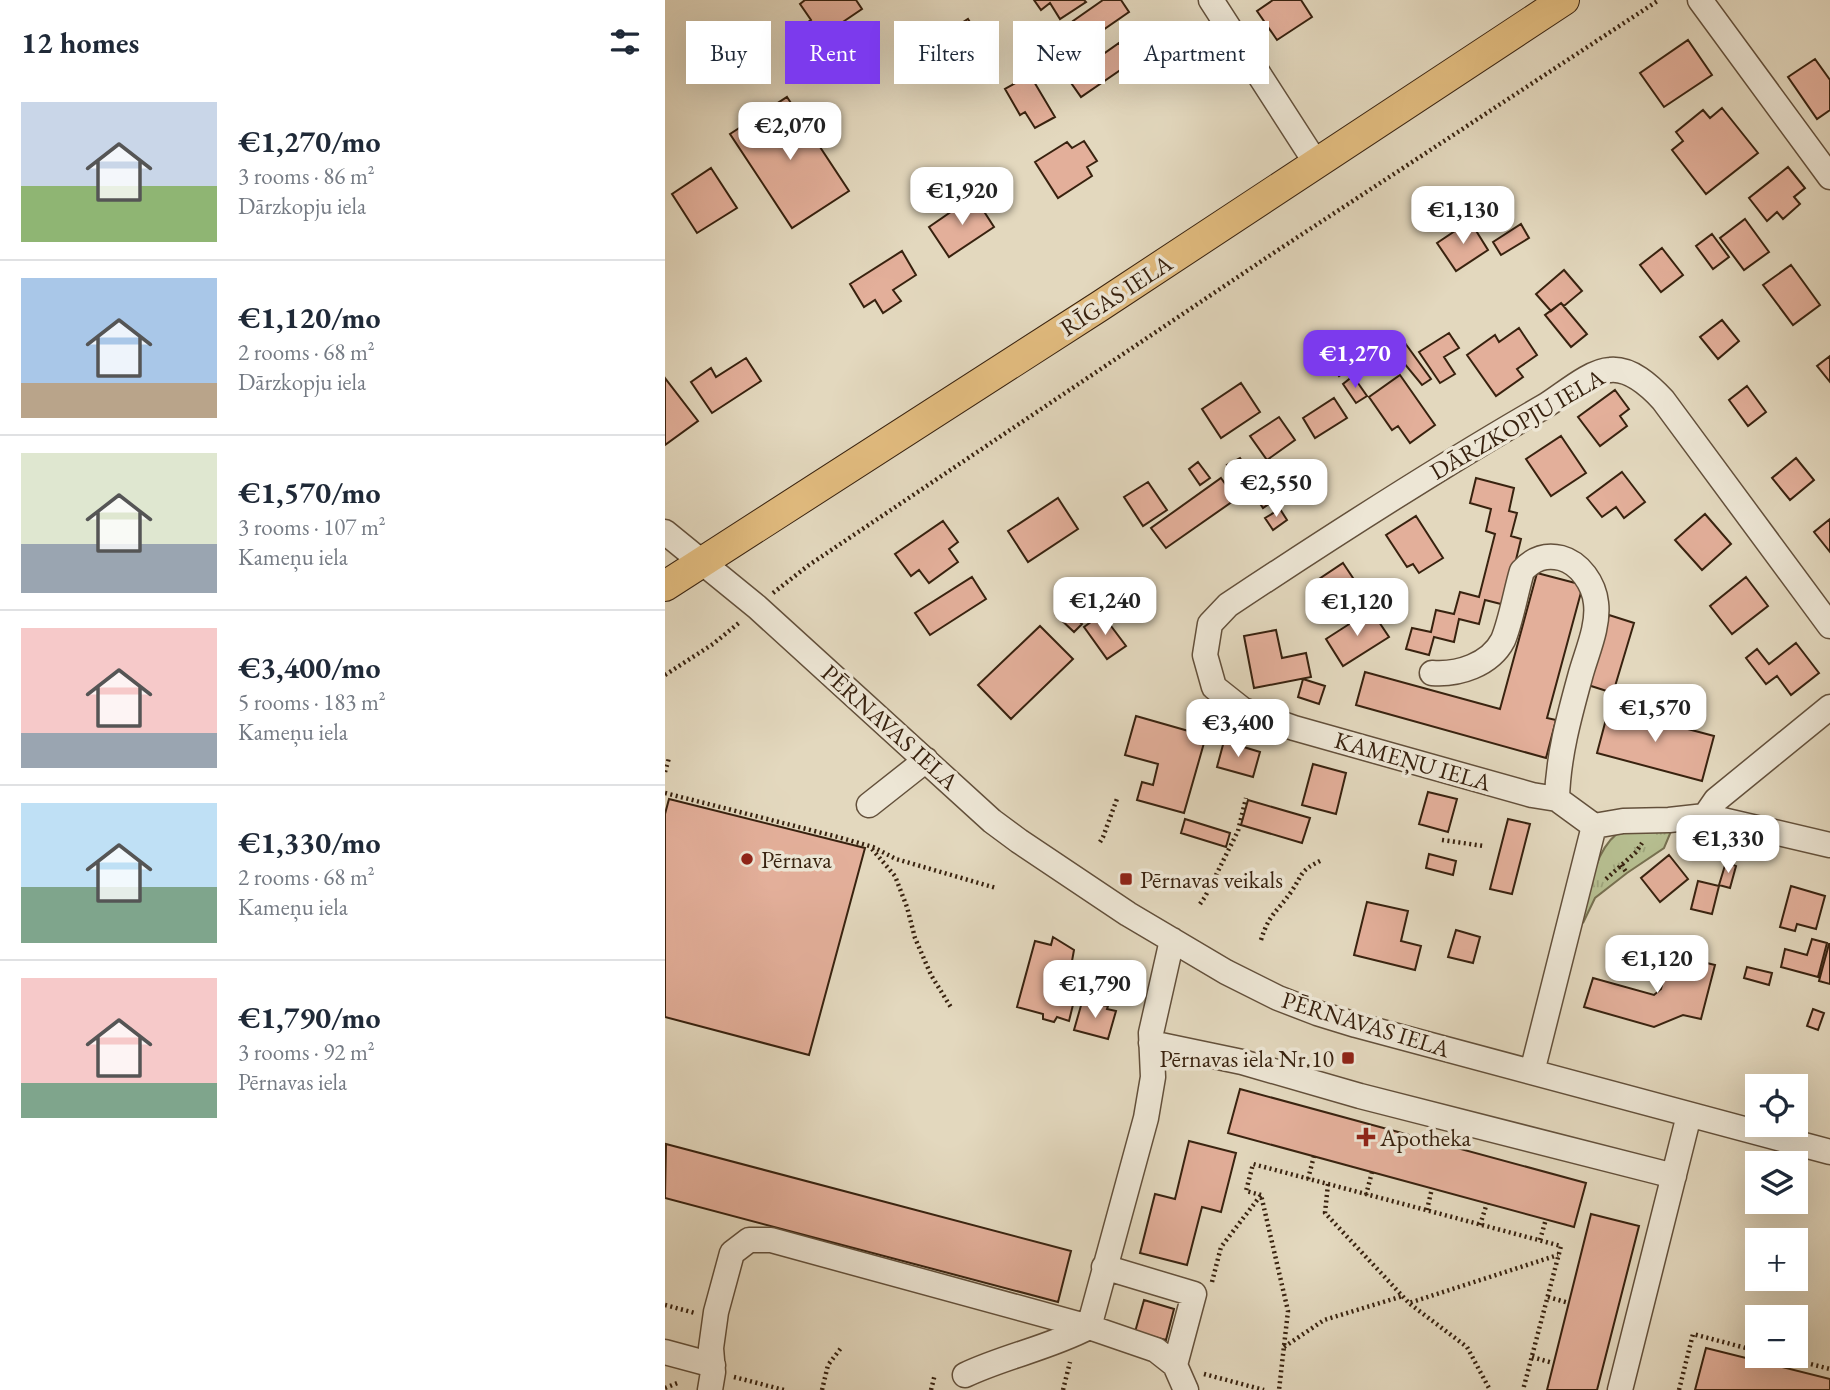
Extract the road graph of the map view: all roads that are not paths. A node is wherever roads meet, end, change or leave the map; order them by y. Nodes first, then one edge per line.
1 (1211, 0) edge
2 (1564, 0) edge
3 (1700, 0) edge
4 (1316, 163) junction
5 (1830, 177) edge
6 (665, 532) edge
7 (701, 562) junction
8 (665, 586) edge
9 (1210, 624) joint
10 (1830, 626) edge
11 (1432, 673) dead end
12 (1830, 707) edge
13 (926, 760) junction
14 (1557, 799) junction
15 (869, 805) dead end
16 (1705, 816) junction
17 (1594, 826) junction
18 (1830, 845) edge
19 (1173, 940) junction
20 (1151, 1043) junction
21 (1532, 1072) junction
22 (1689, 1115) junction
23 (1830, 1152) edge
24 (1675, 1176) junction
25 (1104, 1267) junction
26 (1089, 1327) junction
27 (665, 1352) edge
28 (1175, 1365) junction
29 (965, 1375) dead end
30 (712, 1376) edge
31 (1186, 1390) edge
32 (1620, 1390) edge

1 - 4 street
2 - 4 main road, RĪGAS IELA
3 - 5 street
4 - 7 main road, RĪGAS IELA
6 - 7 street, PĒRNAVAS IELA
7 - 8 main road, RĪGAS IELA
7 - 13 street, PĒRNAVAS IELA
9 - 10 street, DĀRZKOPJU IELA
9 - 14 street, KAMEŅU IELA
11 - 14 street
12 - 16 street
13 - 15 street
13 - 19 street, PĒRNAVAS IELA
14 - 17 street, KAMEŅU IELA
16 - 17 street
16 - 18 street
17 - 21 street
19 - 20 street
19 - 21 street, PĒRNAVAS IELA
20 - 24 street
20 - 25 street
21 - 22 street, PĒRNAVAS IELA
22 - 23 street, PĒRNAVAS IELA
22 - 24 street
24 - 32 street
25 - 26 street
25 - 28 street
26 - 28 street
26 - 29 street
26 - 30 street
27 - 30 street
28 - 31 street

